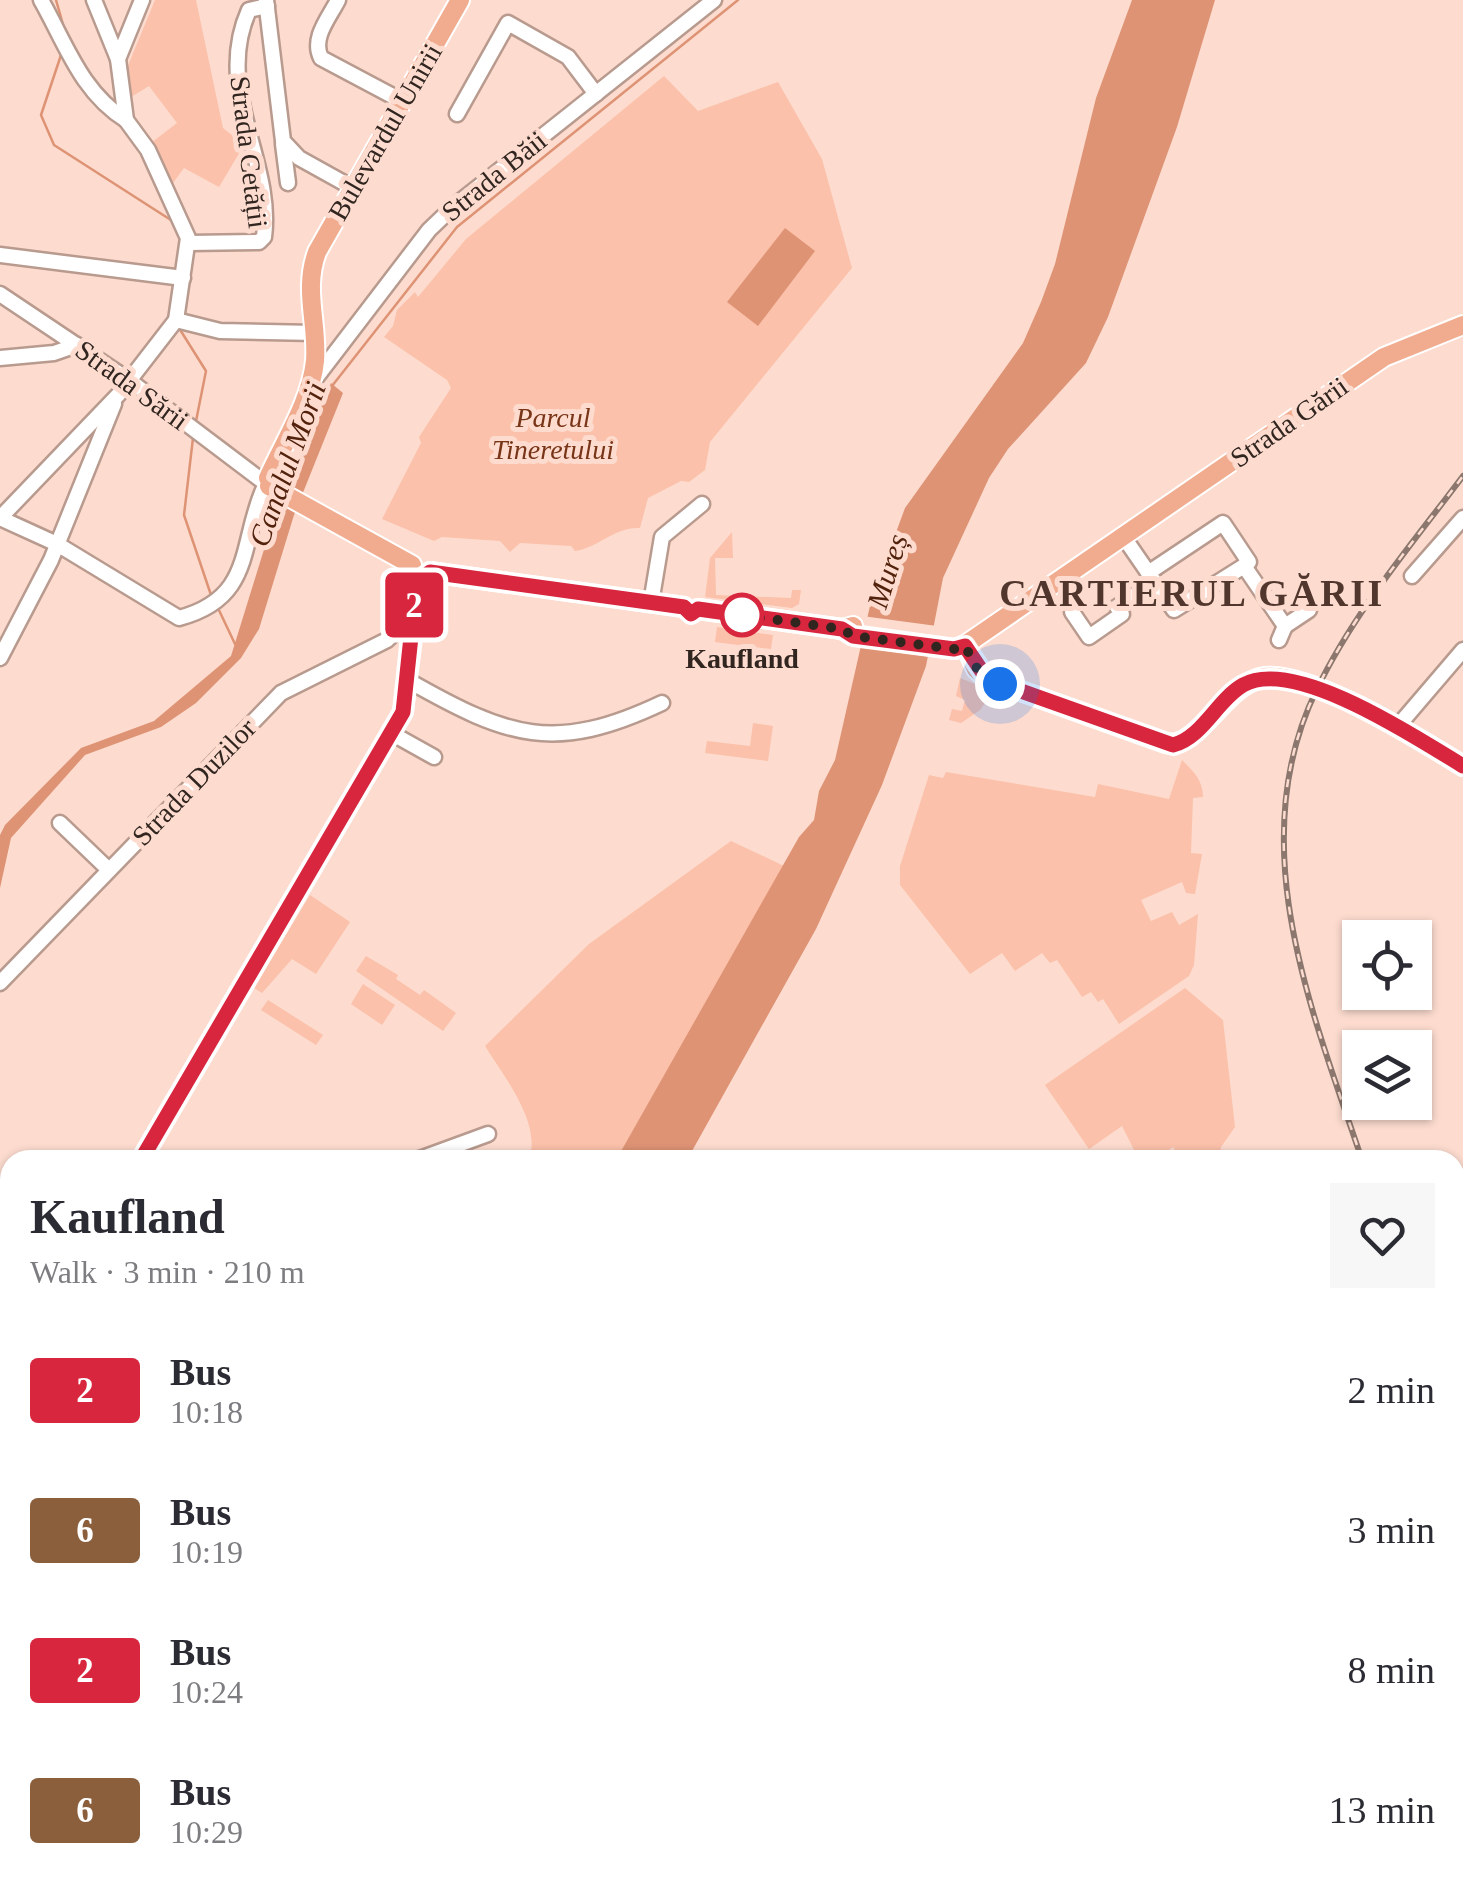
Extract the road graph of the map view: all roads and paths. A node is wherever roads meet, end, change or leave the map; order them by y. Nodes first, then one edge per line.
1 (41, 0) edge
2 (94, 0) edge
3 (142, 0) edge
4 (338, 0) edge
5 (460, 0) edge
6 (714, 0) edge
7 (266, 3) edge
8 (118, 59) junction
9 (596, 94) junction
10 (402, 100) junction
11 (457, 114) dead end
12 (126, 120) junction
13 (282, 141) junction
14 (288, 183) dead end
15 (353, 188) junction
16 (188, 243) junction
17 (0, 255) edge
18 (179, 277) junction
19 (0, 294) edge
20 (174, 325) junction
21 (1463, 325) edge
22 (316, 333) junction
23 (78, 345) junction
24 (0, 358) edge
25 (130, 381) junction
26 (309, 387) junction
27 (118, 395) junction
28 (82, 432) junction
29 (98, 442) junction
30 (268, 485) junction
31 (702, 504) dead end
32 (0, 518) edge
33 (1463, 518) edge
34 (1123, 536) junction
35 (57, 544) junction
36 (1244, 566) junction
37 (421, 573) junction
38 (1412, 576) dead end
39 (1151, 578) junction
40 (651, 603) junction
41 (1309, 610) dead end
42 (1072, 612) dead end
43 (412, 616) junction
44 (959, 644) junction
45 (1463, 650) edge
46 (0, 658) edge
47 (409, 681) junction
48 (662, 702) dead end
49 (1398, 726) junction
50 (391, 733) junction
51 (434, 757) dead end
52 (1463, 766) edge
53 (60, 823) dead end
54 (109, 870) junction
55 (0, 983) edge
56 (488, 1134) dead end
57 (148, 1150) edge
58 (445, 1150) edge

1 - 12 street
2 - 8 street
3 - 8 street
4 - 10 street
5 - 10 main road, Bulevardul Unirii
6 - 9 street, Strada Băii
7 - 13 street
7 - 16 street, Strada Cetății
8 - 12 street
9 - 11 street
9 - 26 street, Strada Băii
10 - 15 main road, Bulevardul Unirii
12 - 16 street
13 - 14 street
13 - 15 street
15 - 22 main road, Bulevardul Unirii
16 - 18 street
17 - 18 street
18 - 20 street
19 - 23 street, Strada Sării
20 - 22 street
20 - 25 street
21 - 34 main road, Strada Gării
22 - 26 main road
23 - 24 street
23 - 25 street, Strada Sării
25 - 27 street
25 - 30 street, Strada Sării
26 - 30 main road
27 - 28 street
27 - 29 street
28 - 29 street
28 - 32 street
29 - 35 street
30 - 35 street
30 - 37 main road, Strada Sării
31 - 40 street
32 - 35 street
33 - 38 street
34 - 39 street
34 - 44 main road, Strada Gării
35 - 46 street
36 - 39 street
36 - 39 street
36 - 41 street
37 - 40 main road
37 - 43 main road
39 - 42 street
40 - 44 main road
43 - 47 main road
43 - 54 street, Strada Duzilor
44 - 49 main road
45 - 49 street
47 - 48 street
47 - 50 main road
49 - 52 main road
50 - 51 street
50 - 57 main road
53 - 54 street
54 - 55 street, Strada Duzilor
56 - 58 street

